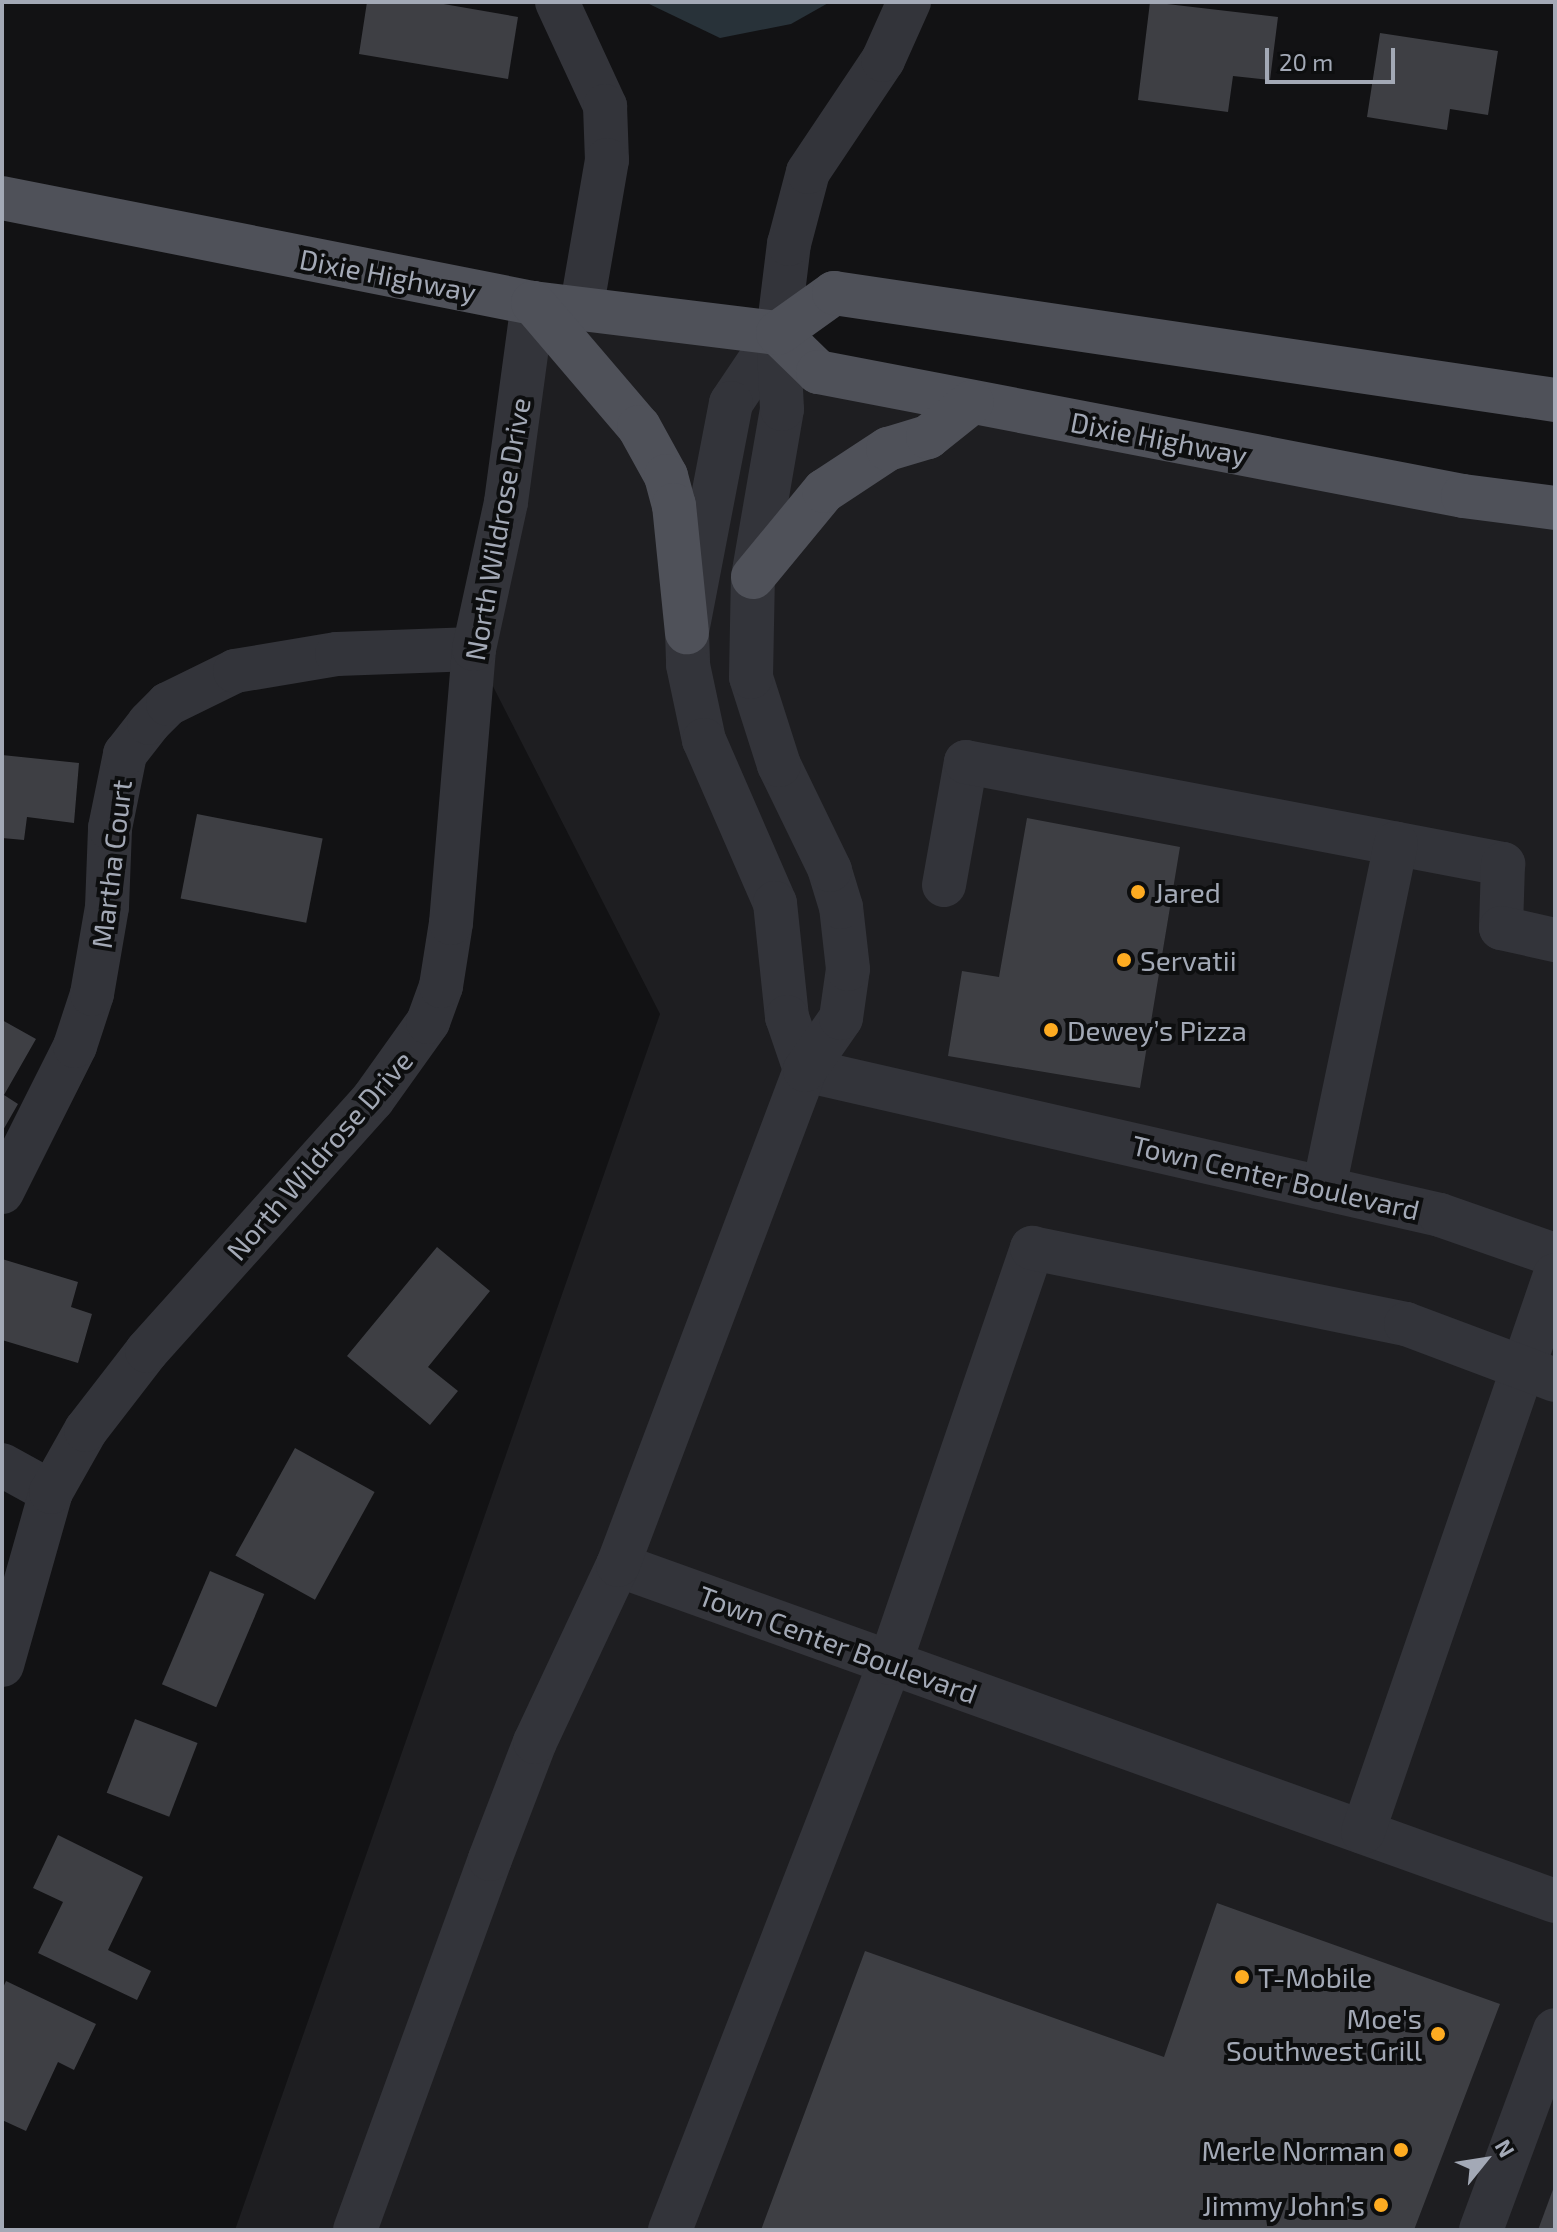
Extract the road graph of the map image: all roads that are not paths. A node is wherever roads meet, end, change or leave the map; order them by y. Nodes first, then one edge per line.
1 (557, 2) edge
2 (909, 2) edge
3 (2, 198) edge
4 (533, 303) junction
5 (581, 310) junction
6 (778, 333) junction
7 (1555, 400) edge
8 (972, 402) junction
9 (1555, 508) edge
10 (753, 577) junction
11 (687, 632) junction
12 (474, 649) junction
13 (1396, 843) junction
14 (944, 885) dead end
15 (1555, 940) edge
16 (805, 1070) junction
17 (1324, 1188) junction
18 (2, 1192) edge
19 (1555, 1255) edge
20 (1555, 1275) edge
21 (1539, 1374) edge
22 (2, 1465) edge
23 (51, 1492) junction
24 (618, 1565) junction
25 (890, 1663) junction
26 (2, 1665) edge
27 (1363, 1832) junction
28 (1555, 1901) edge
29 (1555, 2030) edge
30 (355, 2230) edge
31 (670, 2230) edge
32 (1481, 2230) edge

1 - 5 street
2 - 6 street
3 - 4 main road, Dixie Highway
4 - 5 main road, Dixie Highway
4 - 11 main road
4 - 12 street, North Wildrose Drive
5 - 6 main road, Dixie Highway
6 - 7 main road
6 - 8 main road, Dixie Highway
6 - 10 street
6 - 11 street
8 - 9 main road, Dixie Highway
8 - 10 main road
10 - 16 street
11 - 16 street
12 - 18 street, Martha Court
12 - 23 street, North Wildrose Drive
13 - 14 street
13 - 15 street
13 - 17 street
16 - 17 street, Town Center Boulevard
16 - 24 street
17 - 19 street, Town Center Boulevard
20 - 21 street
21 - 25 street
21 - 27 street
22 - 23 street
23 - 26 street, North Wildrose Drive
24 - 25 street, Town Center Boulevard
24 - 30 street
25 - 27 street, Town Center Boulevard
25 - 31 street
27 - 28 street, Town Center Boulevard
29 - 32 street

